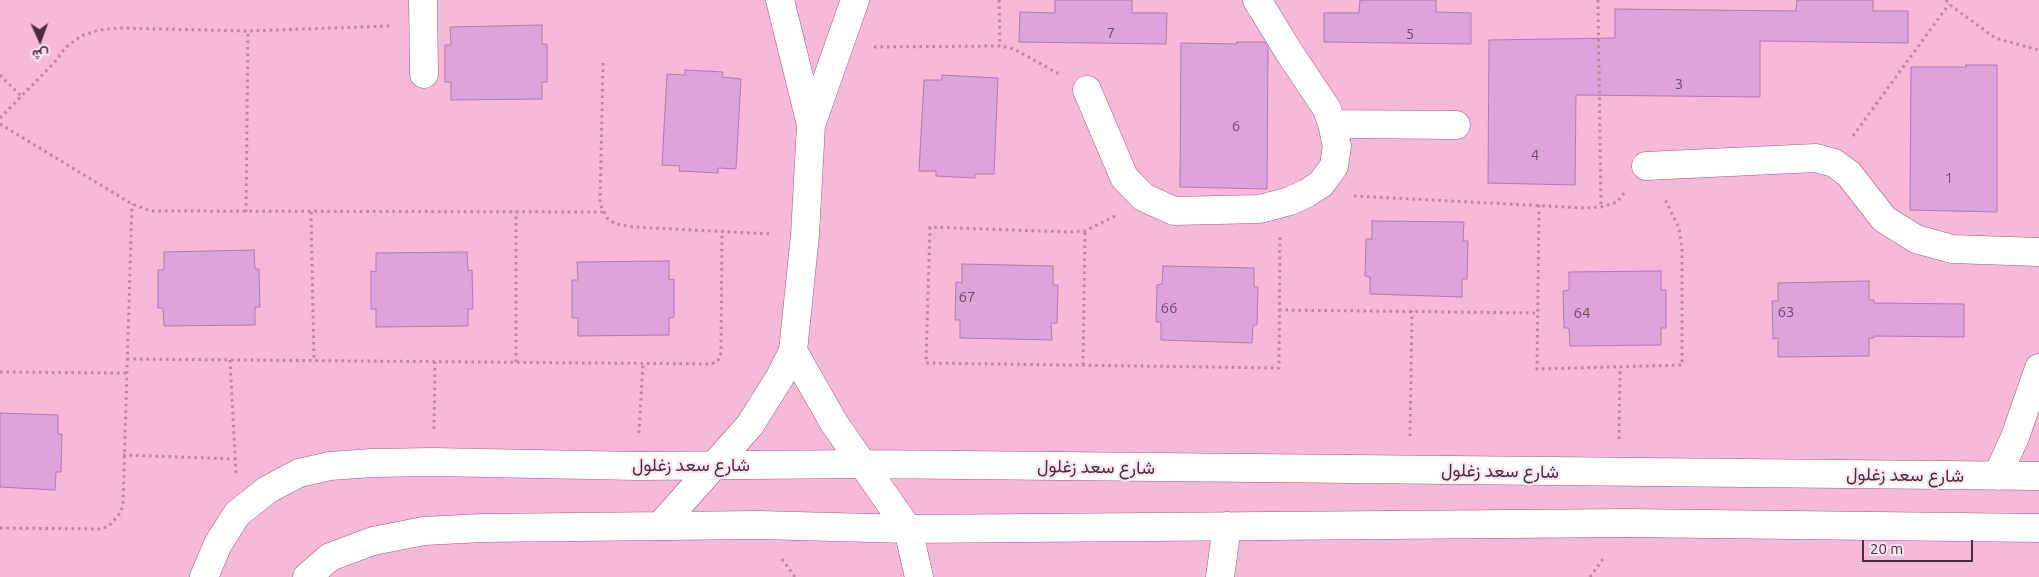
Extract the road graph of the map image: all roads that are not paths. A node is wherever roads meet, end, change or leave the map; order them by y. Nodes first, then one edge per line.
1 (780, 0) edge
2 (855, 0) edge
3 (1257, 0) edge
4 (423, 12) edge
5 (424, 74) dead end
6 (1087, 90) road end
7 (1332, 124) junction
8 (811, 125) junction
9 (1456, 125) dead end
10 (1646, 166) road end
11 (2039, 252) edge
12 (793, 351) junction
13 (2039, 368) edge
14 (863, 464) junction
15 (715, 465) junction
16 (1997, 476) junction
17 (2039, 476) edge
18 (660, 526) junction
19 (1226, 526) junction
20 (2039, 528) edge
21 (908, 529) junction
22 (204, 577) edge
23 (308, 577) edge
24 (920, 577) edge
25 (1220, 577) edge

1 - 8 street
2 - 8 street
3 - 7 street
4 - 5 street
6 - 7 street
7 - 9 street
8 - 12 street
10 - 11 street
12 - 14 street
12 - 15 street
13 - 16 street
14 - 15 street, شارع سعد زغلول
14 - 16 street, شارع سعد زغلول
14 - 21 street
15 - 18 street
15 - 22 street, شارع سعد زغلول
16 - 17 street, شارع سعد زغلول
18 - 21 street
18 - 23 street
19 - 20 street
19 - 21 street
19 - 25 street
21 - 24 street

